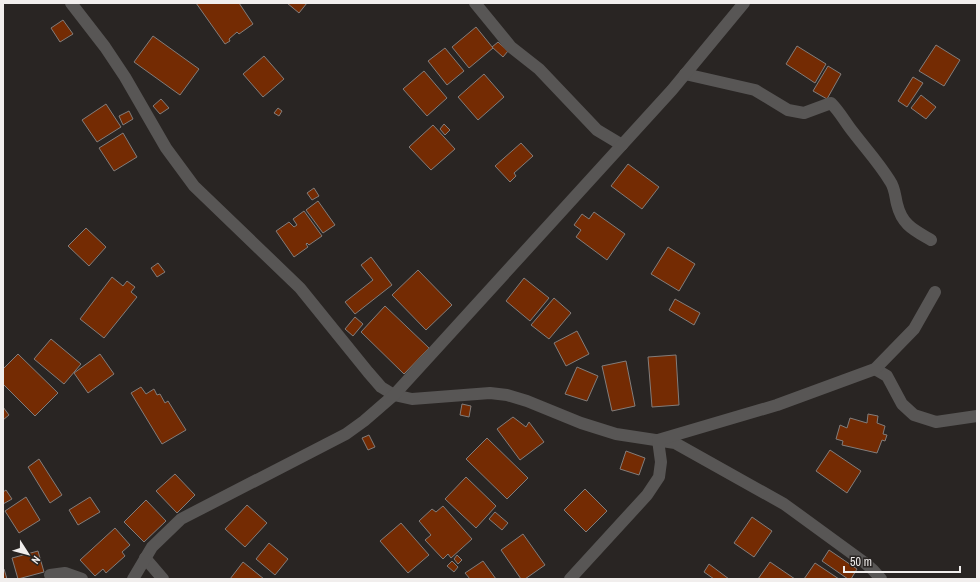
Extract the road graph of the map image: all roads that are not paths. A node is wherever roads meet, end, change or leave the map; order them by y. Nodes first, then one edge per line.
1 (71, 3) edge
2 (475, 3) edge
3 (744, 3) edge
4 (685, 74) junction
5 (622, 145) junction
6 (932, 240) dead end
7 (935, 292) dead end
8 (875, 369) junction
9 (394, 395) junction
10 (977, 416) edge
11 (658, 440) junction
12 (145, 558) junction
13 (50, 575) dead end
14 (82, 579) edge
15 (133, 579) edge
16 (163, 579) edge
17 (570, 579) edge
18 (881, 579) edge

1 - 9 street
2 - 5 street
3 - 4 street
4 - 5 street
4 - 6 street
5 - 9 street
7 - 8 street
8 - 10 street
8 - 11 street
9 - 11 street
9 - 12 street
11 - 17 street
11 - 18 street
12 - 15 street
12 - 16 street
13 - 14 street

